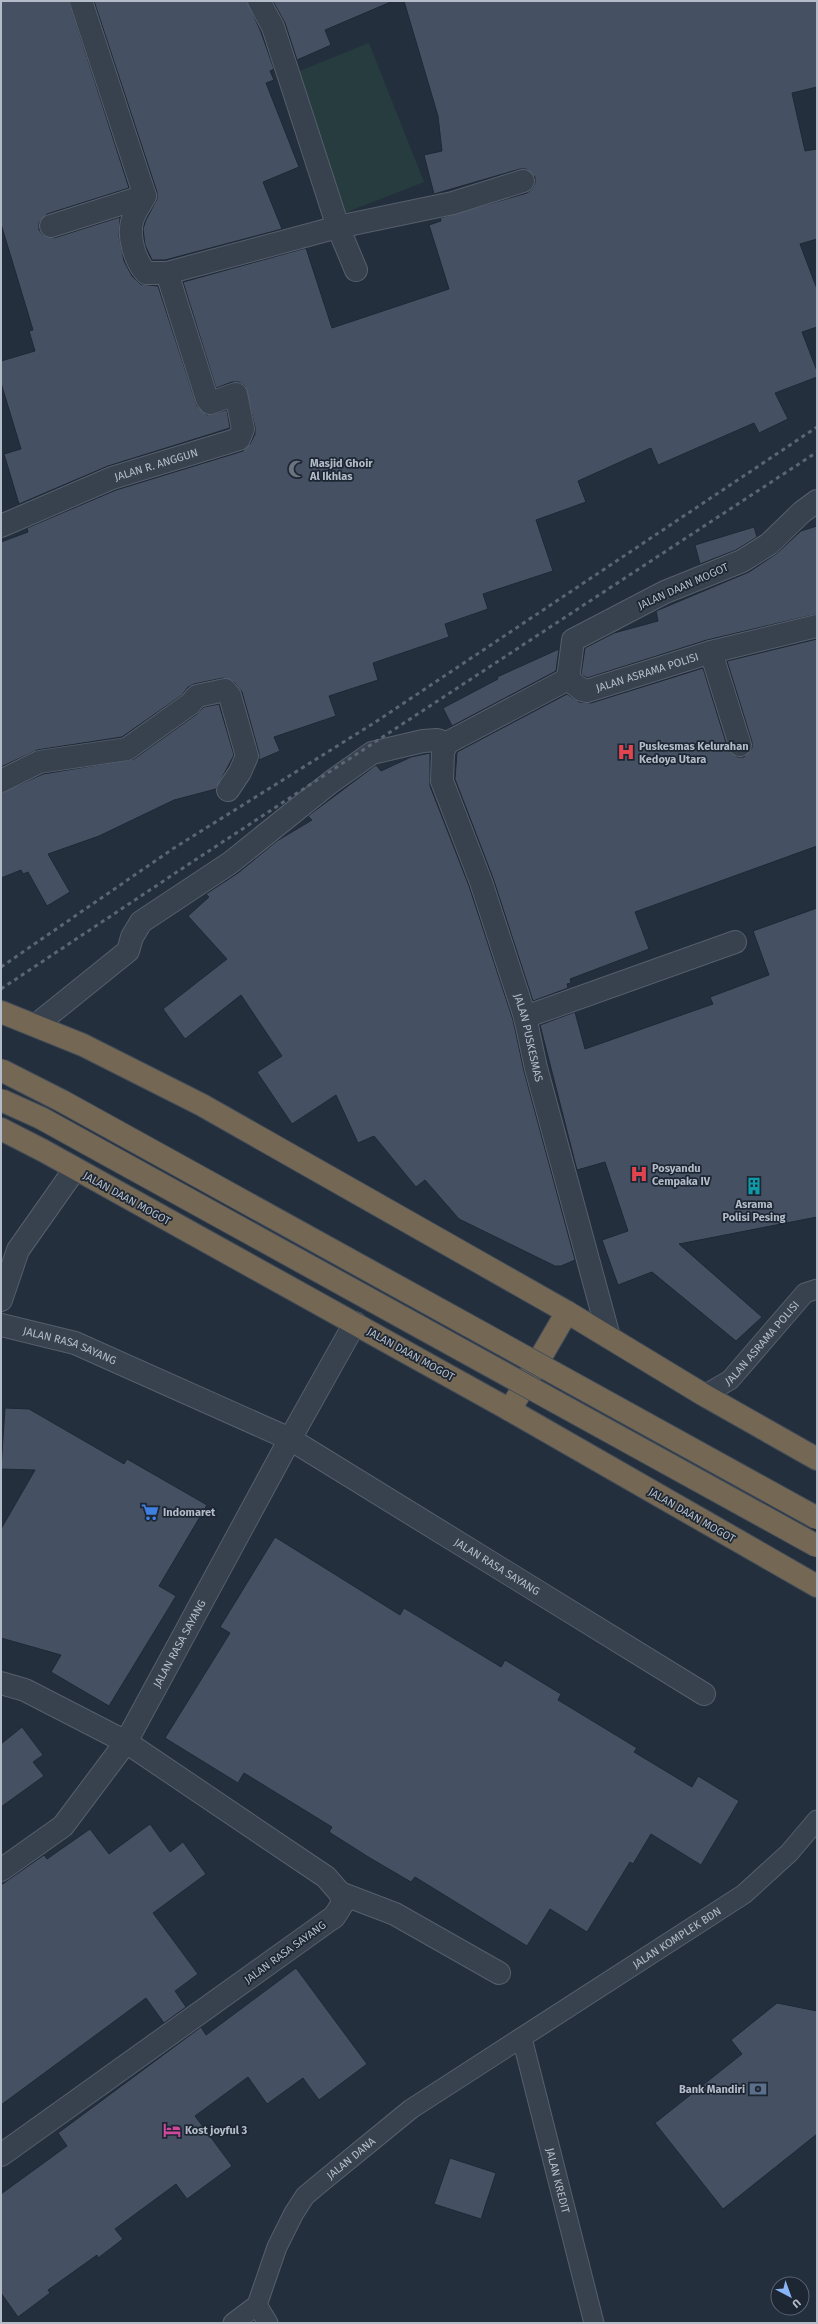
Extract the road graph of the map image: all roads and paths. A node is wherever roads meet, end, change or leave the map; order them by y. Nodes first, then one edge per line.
1 (81, 1) edge
2 (259, 1) edge
3 (523, 181) dead end
4 (145, 196) junction
5 (51, 226) dead end
6 (338, 227) junction
7 (356, 270) dead end
8 (167, 274) junction
9 (817, 501) edge
10 (3, 521) edge
11 (817, 626) edge
12 (711, 652) junction
13 (568, 679) junction
14 (447, 743) junction
15 (740, 745) dead end
16 (1, 781) edge
17 (228, 790) dead end
18 (735, 942) dead end
19 (1, 1012) edge
20 (525, 1017) junction
21 (36, 1025) junction
22 (1, 1070) edge
23 (1, 1100) edge
24 (1, 1129) edge
25 (75, 1169) junction
26 (817, 1289) edge
27 (1, 1300) edge
28 (567, 1312) junction
29 (355, 1323) junction
30 (1, 1325) edge
31 (609, 1336) junction
32 (704, 1395) junction
33 (510, 1410) junction
34 (290, 1439) junction
35 (817, 1459) edge
36 (817, 1518) edge
37 (817, 1546) edge
38 (817, 1586) edge
39 (1, 1683) edge
40 (704, 1694) dead end
41 (126, 1742) junction
42 (817, 1820) edge
43 (1, 1870) edge
44 (340, 1893) junction
45 (500, 1973) dead end
46 (522, 2038) junction
47 (1, 2155) edge
48 (257, 2305) junction
49 (233, 2323) edge
50 (268, 2323) edge
51 (594, 2323) edge

1 - 4 street
2 - 6 street
3 - 6 street
4 - 5 street
4 - 8 street
6 - 7 street
6 - 8 street
8 - 10 street, JALAN R. ANGGUN
9 - 13 street, JALAN DAAN MOGOT
11 - 12 street, JALAN ASRAMA POLISI
12 - 13 street, JALAN ASRAMA POLISI
12 - 15 street
13 - 14 street
14 - 20 street, JALAN PUSKESMAS
14 - 21 street
16 - 17 street
18 - 20 street
19 - 21 highway
20 - 31 street, JALAN PUSKESMAS
21 - 28 highway
22 - 36 highway, bridge
23 - 37 highway, bridge
24 - 25 highway, JALAN DAAN MOGOT
25 - 27 street
25 - 29 highway, JALAN DAAN MOGOT
26 - 32 lane, JALAN ASRAMA POLISI
28 - 31 highway
28 - 33 highway
29 - 33 highway, JALAN DAAN MOGOT
29 - 34 street, JALAN RASA SAYANG
30 - 34 street, JALAN RASA SAYANG
31 - 32 highway
32 - 35 highway
33 - 38 highway, JALAN DAAN MOGOT
34 - 40 street, JALAN RASA SAYANG
34 - 41 street, JALAN RASA SAYANG
39 - 41 street
41 - 43 street, JALAN RASA SAYANG
41 - 44 street
42 - 46 lane, JALAN KOMPLEK BDN
44 - 45 street
44 - 47 street, JALAN RASA SAYANG
46 - 48 lane, JALAN DANA
46 - 51 lane, JALAN KREDIT
48 - 49 lane
48 - 50 lane

